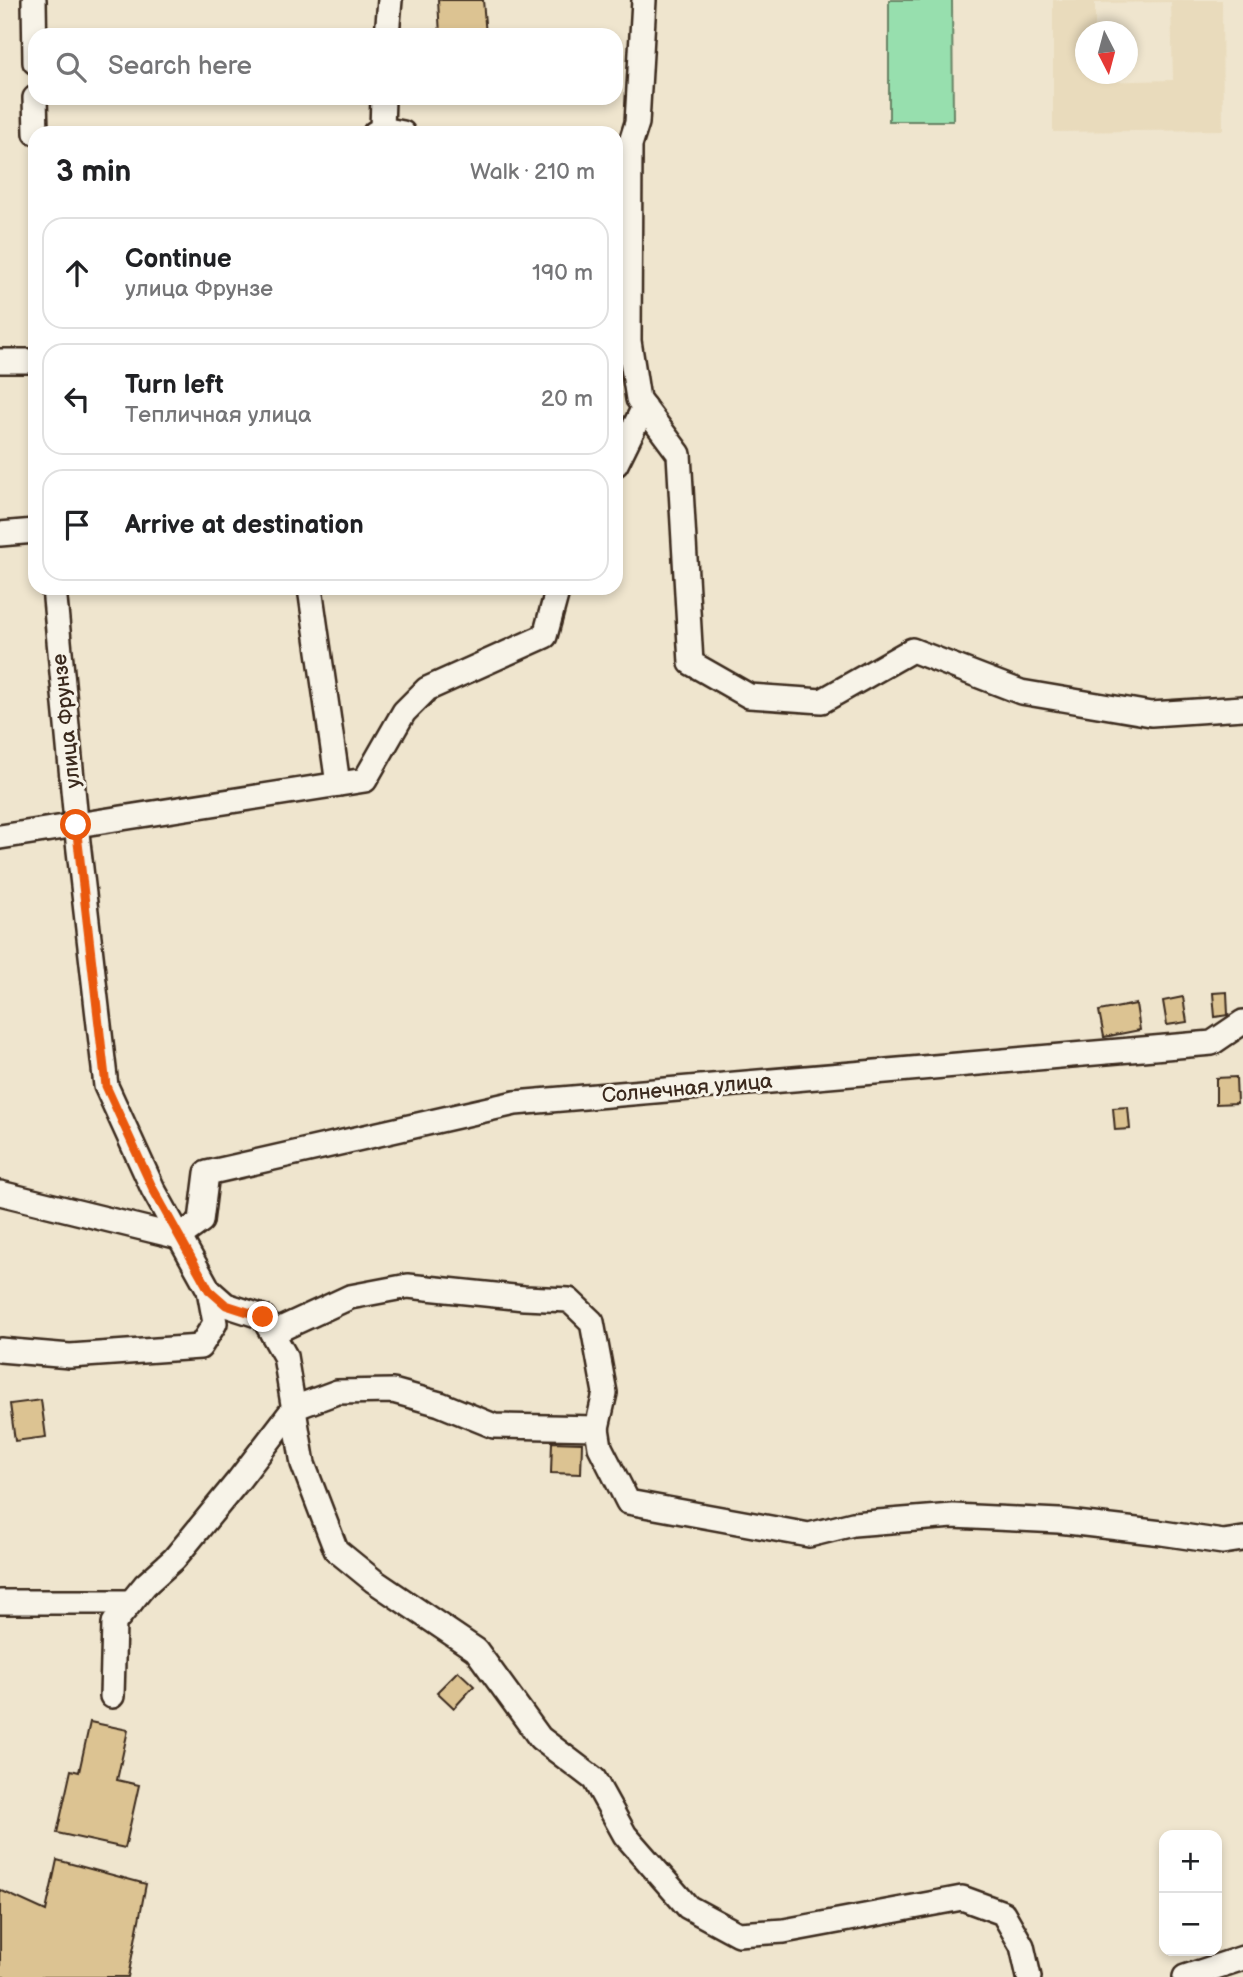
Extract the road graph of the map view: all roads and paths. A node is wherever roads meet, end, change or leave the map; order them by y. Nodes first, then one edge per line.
1 (34, 0) edge
2 (390, 0) edge
3 (644, 0) edge
4 (34, 28) edge
5 (388, 28) edge
6 (35, 105) edge
7 (384, 105) edge
8 (36, 126) edge
9 (386, 126) edge
10 (0, 360) edge
11 (28, 361) edge
12 (644, 407) junction
13 (623, 450) edge
14 (28, 532) edge
15 (0, 534) edge
16 (55, 595) edge
17 (311, 595) edge
18 (556, 595) edge
19 (1243, 708) edge
20 (338, 784) junction
21 (76, 825) junction
22 (0, 837) edge
23 (1243, 1022) edge
24 (0, 1194) edge
25 (179, 1237) junction
26 (209, 1290) junction
27 (272, 1333) junction
28 (0, 1350) edge
29 (294, 1408) junction
30 (597, 1428) junction
31 (1243, 1539) edge
32 (0, 1602) edge
33 (131, 1602) junction
34 (112, 1696) dead end
35 (1243, 1958) edge
36 (1029, 1977) edge
37 (1185, 1977) edge

1 - 4 street
2 - 5 street
3 - 12 street
6 - 8 street
7 - 9 street
10 - 11 street
12 - 13 street
12 - 19 street
14 - 15 street
16 - 21 street, улица Фрунзе
17 - 20 street
18 - 20 street
20 - 21 street
21 - 22 street
21 - 25 street, улица Фрунзе
23 - 25 street, Солнечная улица
24 - 25 street
25 - 26 street, улица Фрунзе
26 - 27 street
26 - 28 street
27 - 29 street
27 - 30 street
29 - 30 street
29 - 33 street
29 - 36 street
30 - 31 street
32 - 33 street
33 - 34 street
35 - 37 street

